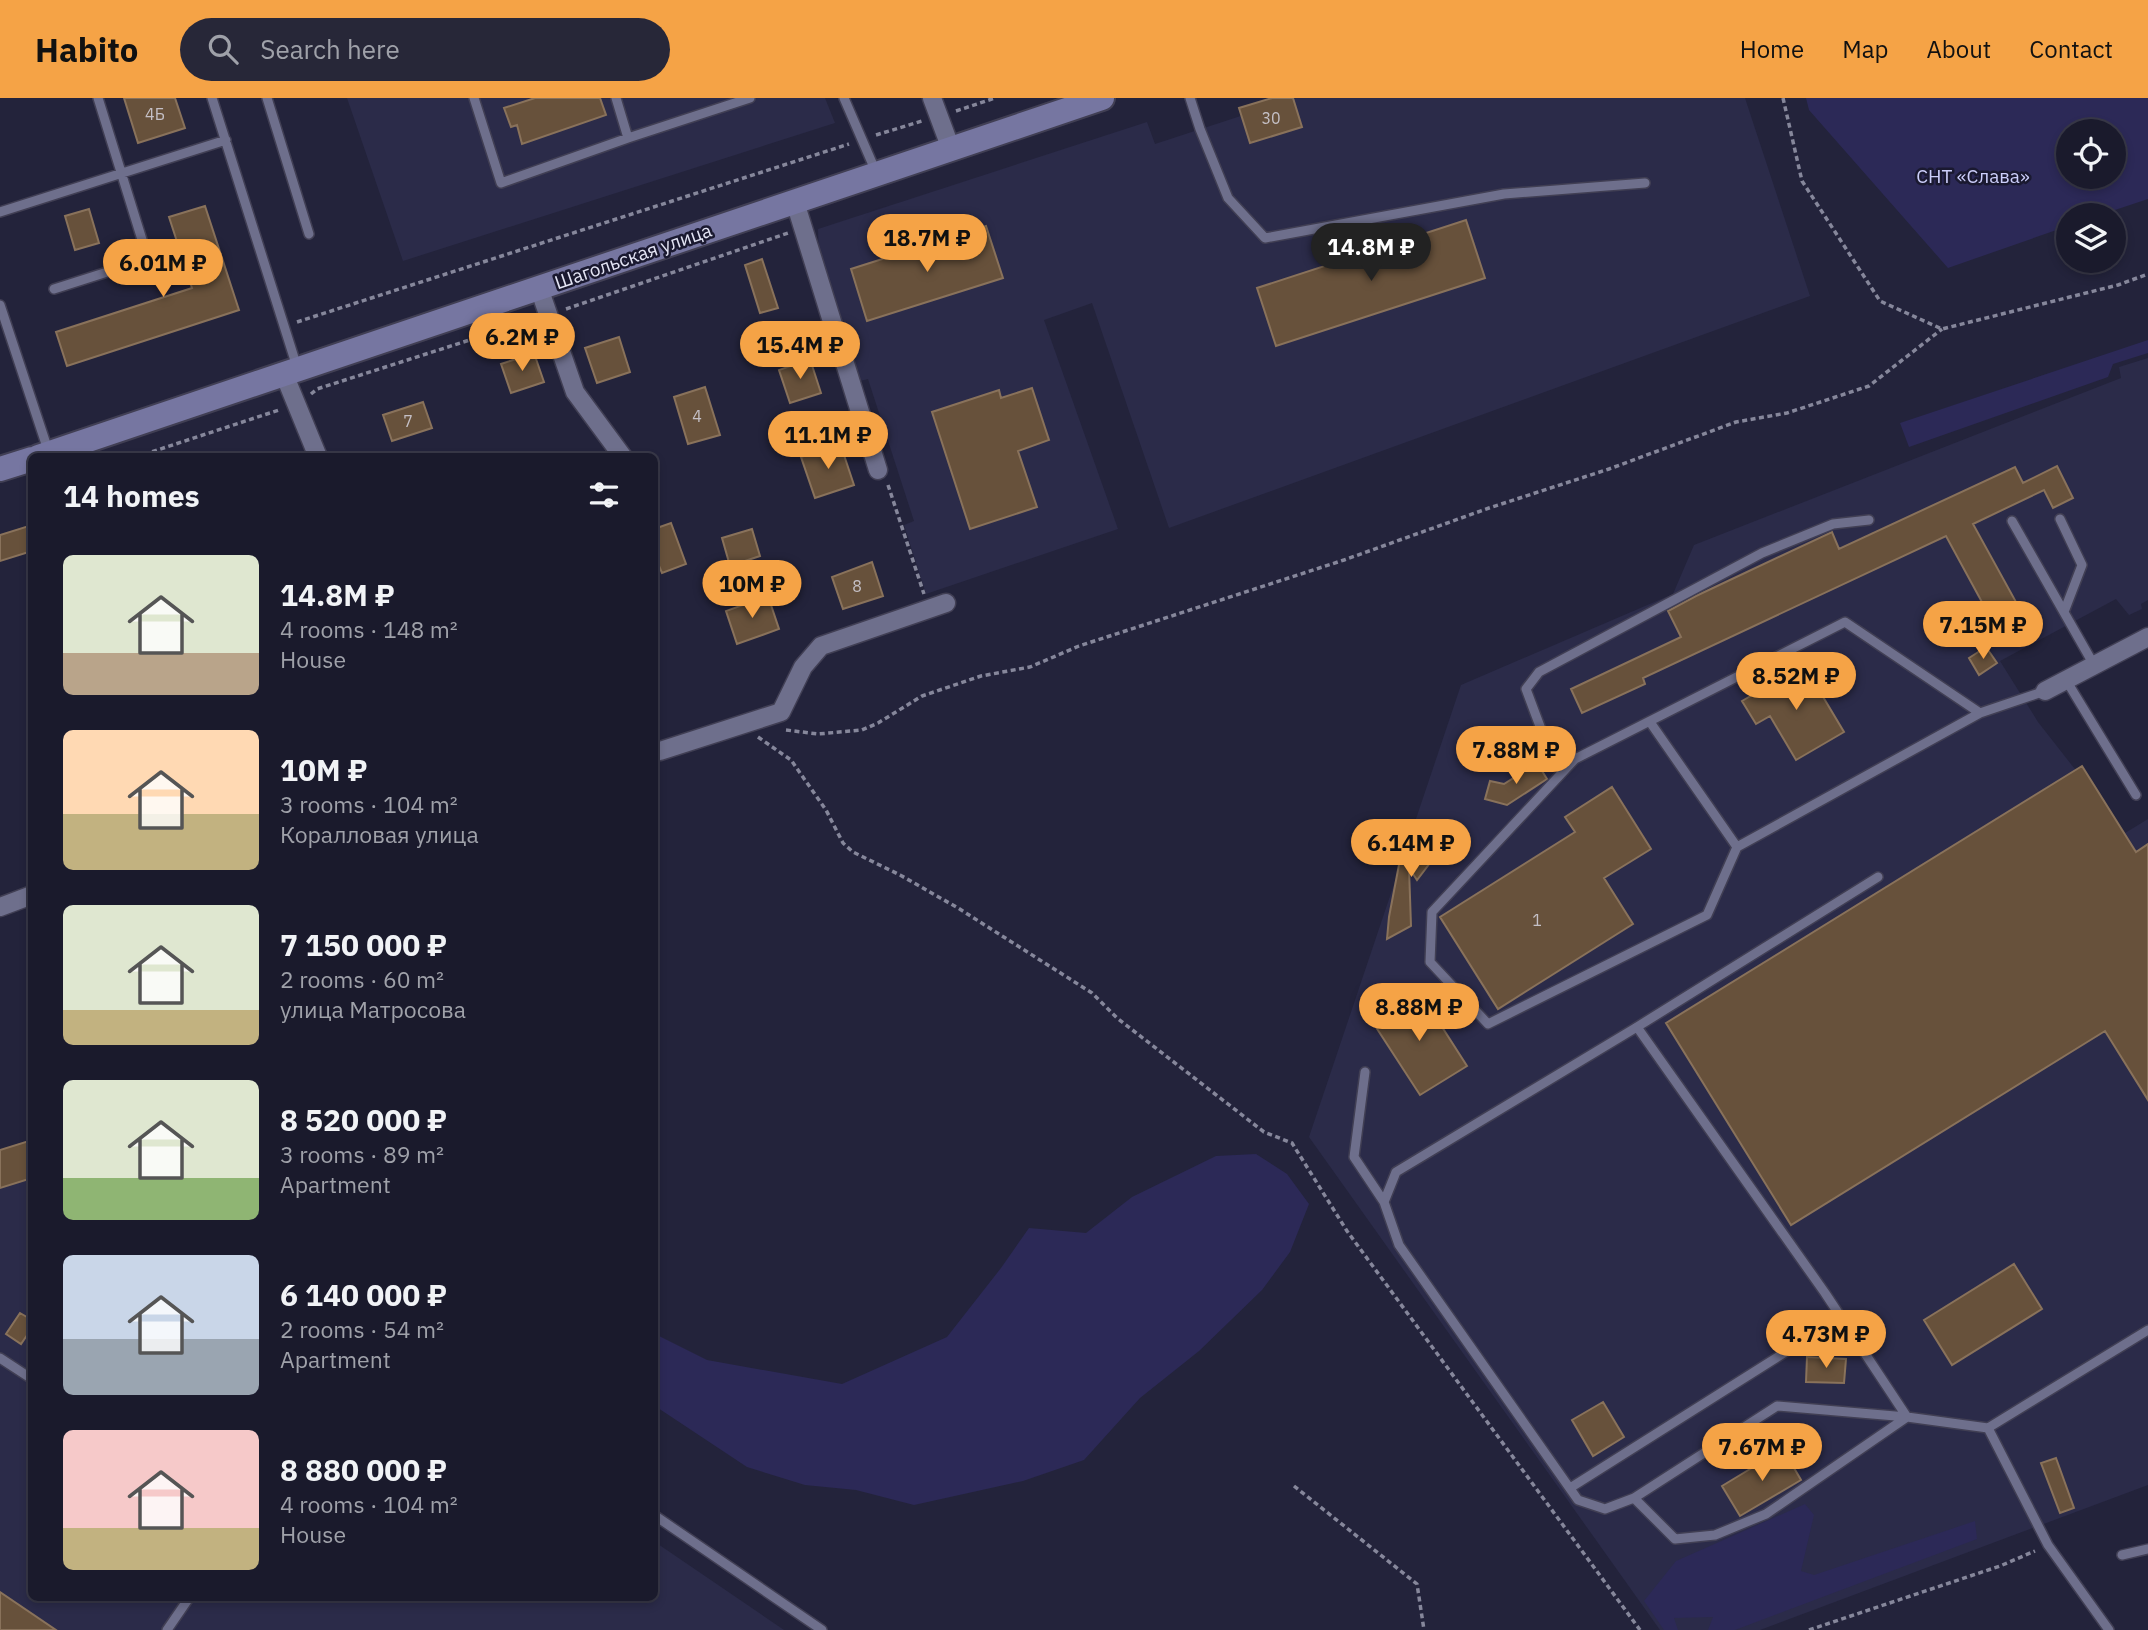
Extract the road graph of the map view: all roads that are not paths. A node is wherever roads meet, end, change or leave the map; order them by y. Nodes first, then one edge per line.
1 (98, 98) edge
2 (212, 98) edge
3 (267, 98) edge
4 (474, 98) edge
5 (616, 98) edge
6 (750, 98) edge
7 (844, 98) edge
8 (932, 98) edge
9 (1102, 98) edge
10 (1190, 98) edge
11 (628, 138) junction
12 (226, 140) junction
13 (951, 149) junction
14 (121, 173) junction
15 (877, 174) junction
16 (1645, 183) dead end
17 (795, 202) junction
18 (0, 212) edge
19 (309, 234) dead end
20 (539, 288) junction
21 (54, 289) dead end
22 (0, 305) edge
23 (291, 371) junction
24 (86, 449) edge
25 (38, 453) edge
26 (59, 453) edge
27 (316, 453) edge
28 (620, 453) edge
29 (28, 460) edge
30 (0, 469) edge
31 (878, 470) road end
32 (2060, 519) dead end
33 (1869, 520) dead end
34 (2012, 521) dead end
35 (946, 603) dead end
36 (2064, 612) junction
37 (2148, 637) edge
38 (2094, 665) junction
39 (2066, 680) junction
40 (2045, 691) joint
41 (1980, 713) junction
42 (1650, 722) junction
43 (658, 751) edge
44 (1575, 759) junction
45 (2136, 795) dead end
46 (1737, 847) junction
47 (1878, 877) dead end
48 (28, 896) edge
49 (0, 907) edge
50 (1637, 1027) junction
51 (1366, 1072) dead end
52 (1384, 1202) junction
53 (1841, 1317) junction
54 (2148, 1330) edge
55 (0, 1358) edge
56 (28, 1376) edge
57 (1907, 1417) junction
58 (1988, 1428) junction
59 (1570, 1488) junction
60 (1634, 1498) junction
61 (658, 1518) edge
62 (2148, 1549) edge
63 (2122, 1555) dead end
64 (187, 1601) edge
65 (167, 1630) edge
66 (822, 1630) edge
67 (2109, 1630) edge

1 - 14 lane
2 - 12 lane
3 - 19 lane
4 - 11 lane
5 - 11 lane
6 - 11 lane
7 - 15 lane
8 - 13 street
9 - 13 main road, Шагольская улица
10 - 16 lane
12 - 14 lane
12 - 23 lane
13 - 15 main road, Шагольская улица
14 - 18 lane
14 - 21 lane
15 - 17 main road, Шагольская улица
17 - 20 main road, Шагольская улица
17 - 31 street
20 - 23 main road, Шагольская улица
20 - 28 street
22 - 25 lane
23 - 24 main road, Шагольская улица
23 - 27 street
24 - 26 main road, Шагольская улица
29 - 30 main road, Шагольская улица
32 - 36 lane
33 - 44 lane
34 - 36 lane
35 - 43 street
36 - 38 lane
37 - 38 street
38 - 39 street
39 - 40 street
39 - 45 lane
40 - 41 lane
41 - 42 lane
41 - 46 lane
42 - 44 lane
42 - 46 lane
44 - 46 lane
47 - 50 lane
48 - 49 street
50 - 52 lane
50 - 53 lane
51 - 52 lane
52 - 59 lane
53 - 57 lane
53 - 59 lane
54 - 58 lane
55 - 56 lane
57 - 58 lane
57 - 60 lane
57 - 60 lane
58 - 67 lane
59 - 60 lane
61 - 66 lane
62 - 63 lane
64 - 65 lane

